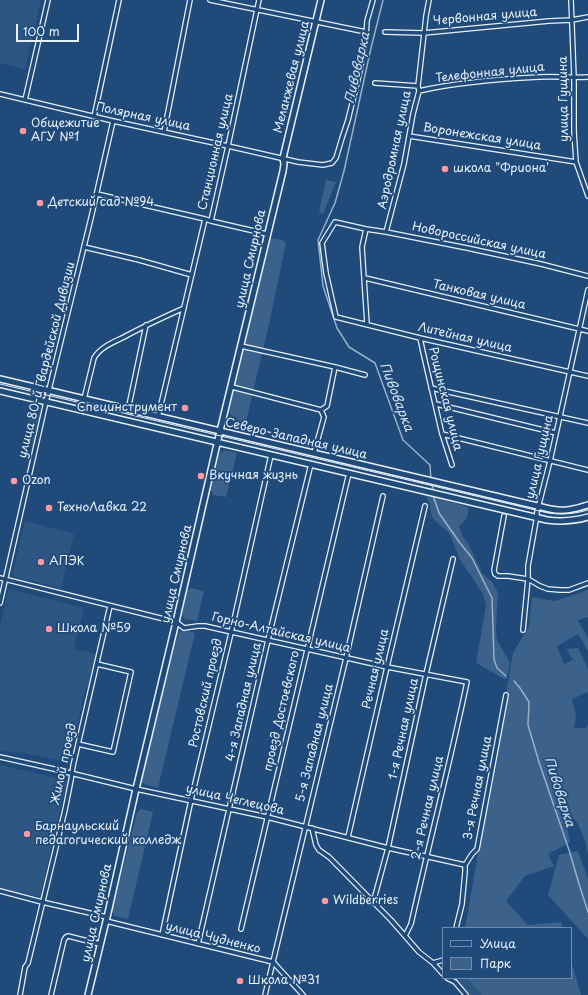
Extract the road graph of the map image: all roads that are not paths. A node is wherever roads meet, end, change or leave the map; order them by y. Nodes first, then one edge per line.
1 (48, 0) edge
2 (119, 0) edge
3 (190, 0) edge
4 (210, 0) edge
5 (259, 0) edge
6 (321, 0) edge
7 (373, 0) edge
8 (429, 0) edge
9 (571, 0) edge
10 (257, 10) junction
11 (588, 18) edge
12 (572, 20) junction
13 (316, 21) junction
14 (366, 32) junction
15 (385, 32) dead end
16 (424, 33) junction
17 (574, 77) junction
18 (588, 77) edge
19 (375, 83) dead end
20 (418, 86) junction
21 (419, 92) junction
22 (0, 94) edge
23 (25, 100) junction
24 (94, 116) junction
25 (113, 121) junction
26 (164, 132) junction
27 (409, 136) junction
28 (228, 146) junction
29 (283, 158) junction
30 (576, 162) junction
31 (97, 194) junction
32 (588, 196) edge
33 (205, 219) junction
34 (211, 221) junction
35 (366, 229) junction
36 (386, 232) junction
37 (267, 234) junction
38 (84, 247) junction
39 (192, 275) junction
40 (588, 276) edge
41 (365, 278) junction
42 (588, 290) edge
43 (184, 308) junction
44 (367, 324) junction
45 (146, 325) junction
46 (580, 329) junction
47 (588, 331) edge
48 (420, 338) junction
49 (241, 346) junction
50 (335, 367) junction
51 (570, 372) junction
52 (365, 375) dead end
53 (588, 376) edge
54 (0, 379) edge
55 (232, 387) junction
56 (431, 388) junction
57 (0, 391) edge
58 (49, 391) junction
59 (84, 399) junction
60 (46, 402) junction
61 (436, 404) junction
62 (128, 410) junction
63 (321, 410) junction
64 (560, 416) junction
65 (158, 417) junction
66 (588, 423) edge
67 (220, 431) junction
68 (556, 433) junction
69 (442, 434) junction
70 (218, 442) junction
71 (314, 453) junction
72 (271, 455) junction
73 (550, 461) junction
74 (311, 464) junction
75 (452, 465) dead end
76 (588, 470) edge
77 (349, 473) junction
78 (383, 496) dead end
79 (588, 505) edge
80 (426, 506) dead end
81 (538, 506) junction
82 (504, 516) dead end
83 (537, 517) junction
84 (588, 517) edge
85 (453, 559) dead end
86 (0, 578) edge
87 (6, 579) junction
88 (528, 579) junction
89 (588, 583) edge
90 (0, 603) edge
91 (110, 606) junction
92 (176, 622) junction
93 (522, 630) dead end
94 (231, 633) junction
95 (268, 640) junction
96 (307, 649) junction
97 (346, 658) junction
98 (97, 664) junction
99 (387, 667) junction
100 (426, 674) junction
101 (467, 682) joint
102 (506, 695) dead end
103 (78, 744) junction
104 (0, 757) edge
105 (72, 773) junction
106 (136, 789) junction
107 (191, 800) junction
108 (230, 808) junction
109 (267, 816) junction
110 (305, 826) junction
111 (312, 828) junction
112 (348, 837) junction
113 (388, 848) junction
114 (426, 856) junction
115 (464, 865) junction
116 (0, 891) edge
117 (42, 902) junction
118 (373, 903) junction
119 (106, 919) junction
120 (456, 927) edge
121 (241, 929) dead end
122 (162, 936) junction
123 (405, 936) junction
124 (100, 944) junction
125 (198, 944) junction
126 (442, 960) edge
127 (273, 962) junction
128 (433, 963) junction
129 (442, 973) edge
130 (449, 979) edge
131 (20, 995) edge
132 (51, 995) edge
133 (88, 995) edge
134 (265, 995) edge
135 (303, 995) edge
136 (466, 995) edge

1 - 23 street
2 - 24 street
3 - 26 street
4 - 10 street
5 - 10 street, Станционная улица
6 - 13 main road, Меланжевая улица
7 - 14 street, Полярная улица
8 - 16 street, Аэродромная улица
9 - 12 street, улица Гущина
10 - 13 street
10 - 28 street, Станционная улица
11 - 12 street, Червонная улица
12 - 16 street, Червонная улица
12 - 17 street, улица Гущина
13 - 14 street
13 - 29 main road, Меланжевая улица
14 - 29 street, Полярная улица
15 - 16 street, Червонная улица
16 - 20 street, Аэродромная улица
17 - 18 street, Телефонная улица
17 - 21 street, Телефонная улица
17 - 30 street, улица Гущина
19 - 20 street
20 - 21 street, Аэродромная улица
21 - 27 street, Аэродромная улица
22 - 23 street, Полярная улица
23 - 24 street, Полярная улица
24 - 25 street, Полярная улица
25 - 26 street, Полярная улица
25 - 31 street, улица 80-й Гвардейской Дивизии
26 - 28 street, Полярная улица
27 - 30 street, Воронежская улица
27 - 36 street, Аэродромная улица
28 - 29 street, Полярная улица
28 - 34 street, Станционная улица
29 - 37 main road, улица Смирнова
30 - 32 street, улица Гущина
31 - 33 street
31 - 38 street, улица 80-й Гвардейской Дивизии
33 - 34 street, Станционная улица
33 - 39 street, Станционная улица
34 - 37 street
35 - 36 street, Новороссийская улица
35 - 41 street
35 - 44 street, Литейная улица
36 - 40 street, Новороссийская улица
37 - 49 main road, улица Смирнова
38 - 39 street
38 - 58 street, улица 80-й Гвардейской Дивизии
39 - 43 street, Станционная улица
41 - 44 street
41 - 46 street, Танковая улица
42 - 46 street, улица Гущина
43 - 45 street
43 - 65 street, Станционная улица
44 - 48 street, Литейная улица
45 - 59 street
45 - 62 street
46 - 47 street, Танковая улица
46 - 51 street, улица Гущина
48 - 51 street, Литейная улица
48 - 56 street, Рощинская улица
49 - 50 street
49 - 55 main road, улица Смирнова
50 - 52 street
50 - 63 street
51 - 53 street, Литейная улица
51 - 64 street, улица Гущина
54 - 58 main road, Северо-Западная улица
55 - 63 street
55 - 67 main road, улица Смирнова
56 - 61 street, Рощинская улица
56 - 64 street
57 - 60 main road, Северо-Западная улица
58 - 59 main road, Северо-Западная улица
58 - 60 street, улица 80-й Гвардейской Дивизии
59 - 62 main road, Северо-Западная улица
60 - 70 main road, Северо-Западная улица
60 - 87 street, улица 80-й Гвардейской Дивизии
61 - 68 street
61 - 69 street, Рощинская улица
62 - 65 main road, Северо-Западная улица
63 - 71 street
64 - 66 street
64 - 68 street, улица Гущина
65 - 67 main road, Северо-Западная улица
67 - 70 main road, улица Смирнова
67 - 71 main road, Северо-Западная улица
68 - 73 street, улица Гущина
69 - 73 street
69 - 75 street, Рощинская улица
70 - 72 main road, Северо-Западная улица
70 - 92 main road, улица Смирнова
71 - 81 main road, Северо-Западная улица
72 - 74 main road, Северо-Западная улица
72 - 94 street, Ростовский проезд
73 - 76 street
73 - 81 street, улица Гущина
74 - 77 main road, Северо-Западная улица
74 - 95 street, 4-я Западная улица
77 - 83 main road, Северо-Западная улица
77 - 96 street, проезд Достоевского
78 - 97 street, 5-я Западная улица
79 - 81 main road, Северо-Западная улица
80 - 99 street, Речная улица
81 - 83 street, улица Гущина
82 - 88 street
83 - 84 main road, Северо-Западная улица
83 - 88 street, улица Гущина
85 - 100 street, 1-я Речная улица
86 - 87 street, Горно-Алтайская улица
87 - 90 street, улица 80-й Гвардейской Дивизии
87 - 91 street, Горно-Алтайская улица
88 - 89 street
88 - 93 street, улица Гущина
91 - 92 street, Горно-Алтайская улица
91 - 98 street, Жилой проезд
92 - 94 street, Горно-Алтайская улица
92 - 106 main road, улица Смирнова
94 - 95 street, Горно-Алтайская улица
94 - 107 street, Ростовский проезд
95 - 96 street, Горно-Алтайская улица
95 - 108 street, 4-я Западная улица
96 - 97 street, Горно-Алтайская улица
96 - 109 street, проезд Достоевского
97 - 99 street, Горно-Алтайская улица
97 - 110 street, 5-я Западная улица
98 - 103 street, Жилой проезд
98 - 103 street
99 - 100 street, Горно-Алтайская улица
99 - 112 street, Речная улица
100 - 101 street, Горно-Алтайская улица
100 - 113 street, 1-я Речная улица
101 - 114 street, 2-я Речная улица
102 - 115 street, 3-я Речная улица
103 - 105 street, Жилой проезд
104 - 105 street, улица Чеглецова
105 - 106 street, улица Чеглецова
105 - 117 street, Жилой проезд
106 - 107 street, улица Чеглецова
106 - 119 main road, улица Смирнова
107 - 108 street, улица Чеглецова
107 - 122 street, Ростовский проезд
108 - 109 street, улица Чеглецова
108 - 125 street, 4-я Западная улица
109 - 110 street, улица Чеглецова
109 - 121 street, проезд Достоевского
110 - 111 street, улица Чеглецова
110 - 127 street, 5-я Западная улица
111 - 112 street, улица Чеглецова
111 - 118 street
112 - 113 street, улица Чеглецова
113 - 114 street, улица Чеглецова
113 - 118 street, 1-я Речная улица
114 - 115 street, улица Чеглецова
114 - 123 street, 2-я Речная улица
115 - 120 street
116 - 117 street, улица Чудненко
117 - 119 street, улица Чудненко
117 - 131 street, Жилой проезд
118 - 123 street
119 - 122 street, улица Чудненко
119 - 124 main road, улица Смирнова
122 - 125 street, улица Чудненко
123 - 128 street
124 - 132 street
124 - 133 main road, улица Смирнова
125 - 127 street, улица Чудненко
126 - 128 street
127 - 134 street, 5-я Западная улица
127 - 135 street, улица Чудненко
128 - 129 street
130 - 136 street

